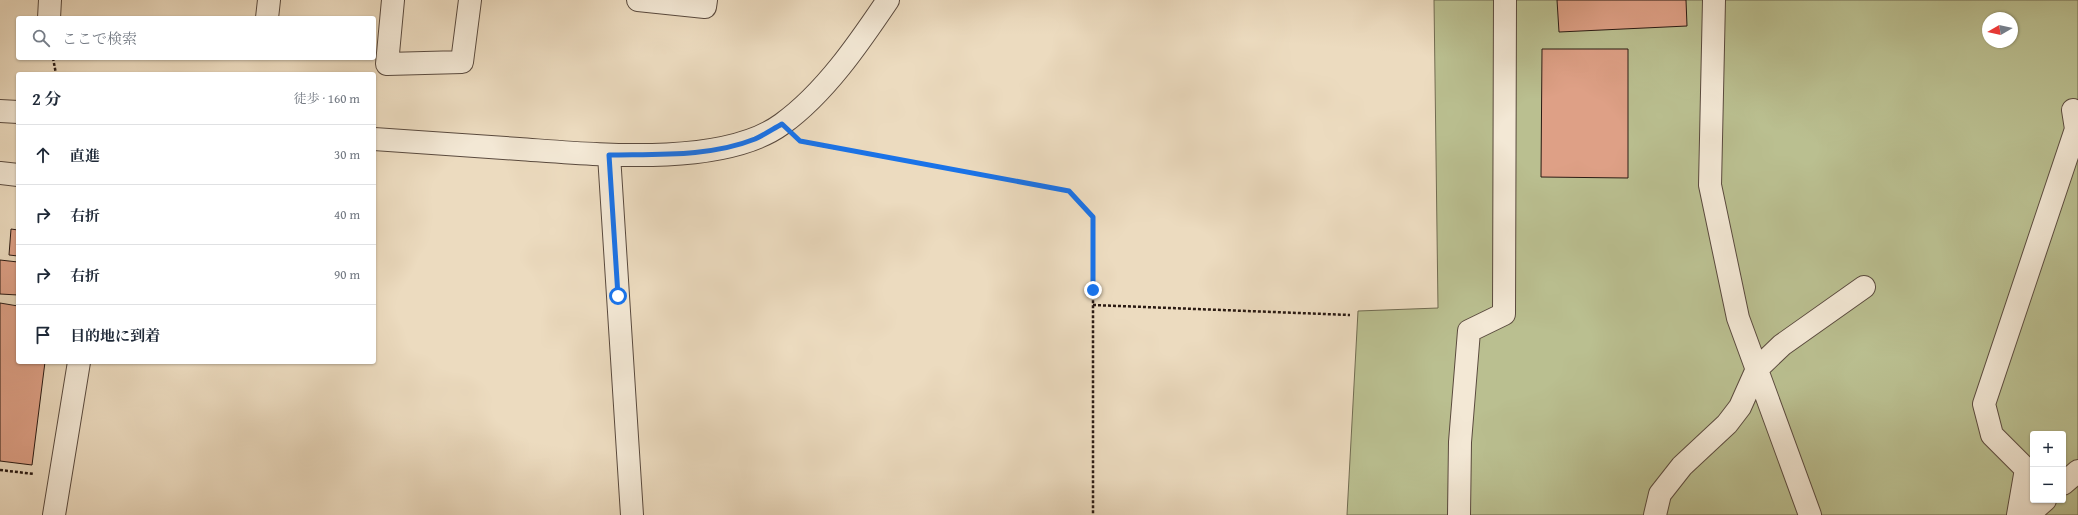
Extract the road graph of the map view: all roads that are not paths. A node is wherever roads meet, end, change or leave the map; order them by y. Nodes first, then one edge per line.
1 (50, 0) edge
2 (269, 0) edge
3 (393, 0) edge
4 (470, 0) edge
5 (638, 0) edge
6 (706, 0) edge
7 (888, 0) edge
8 (1505, 0) edge
9 (1714, 0) edge
10 (49, 16) edge
11 (267, 16) edge
12 (2073, 110) dead end
13 (0, 111) edge
14 (16, 112) edge
15 (376, 139) edge
16 (609, 155) junction
17 (0, 173) edge
18 (16, 175) edge
19 (1864, 287) dead end
20 (79, 364) edge
21 (1757, 369) junction
22 (2078, 471) edge
23 (2066, 481) edge
24 (2042, 503) edge
25 (54, 515) edge
26 (632, 515) edge
27 (1459, 515) edge
28 (1655, 515) edge
29 (1810, 515) edge
30 (2018, 515) edge
31 (2028, 515) edge

1 - 10 street
2 - 11 street
3 - 4 street
5 - 6 street
7 - 16 street
8 - 27 street
9 - 21 street
12 - 30 street
13 - 14 street
15 - 16 street
16 - 26 street
17 - 18 street
19 - 21 street
20 - 25 street
21 - 28 street
21 - 29 street
22 - 23 street
24 - 31 street

